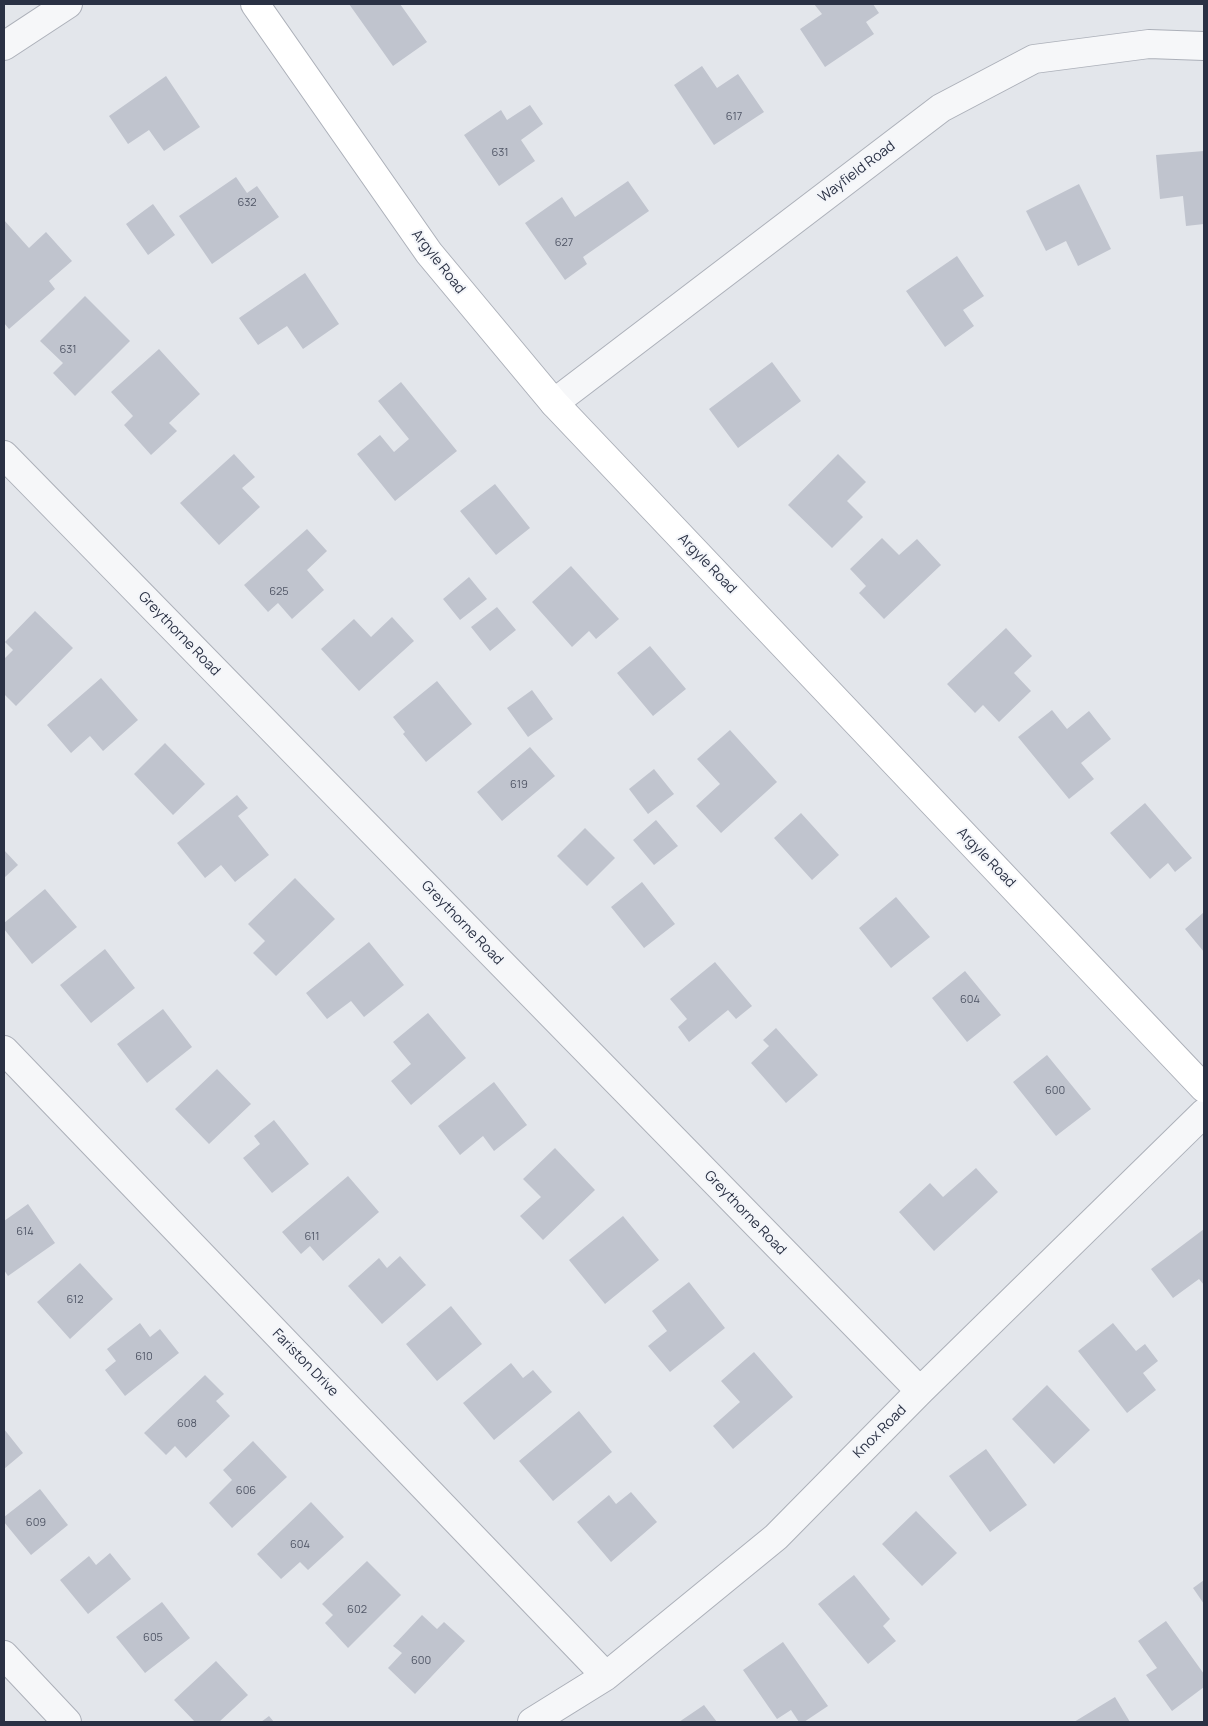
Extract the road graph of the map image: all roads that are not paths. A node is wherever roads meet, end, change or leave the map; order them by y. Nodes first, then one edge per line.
1 (68, 4) edge
2 (255, 4) edge
3 (4, 46) edge
4 (1204, 46) edge
5 (554, 403) junction
6 (4, 455) edge
7 (4, 1050) edge
8 (1204, 1088) edge
9 (1204, 1113) edge
10 (920, 1391) junction
11 (4, 1655) edge
12 (606, 1676) junction
13 (67, 1722) edge
14 (532, 1722) edge

1 - 3 street
2 - 5 street, Argyle Road
4 - 5 street, Wayfield Road
5 - 8 street, Argyle Road
6 - 10 street, Greythorne Road
7 - 12 street, Fariston Drive
9 - 10 street, Knox Road
10 - 12 street, Knox Road
11 - 13 street
12 - 14 street, Knox Road

